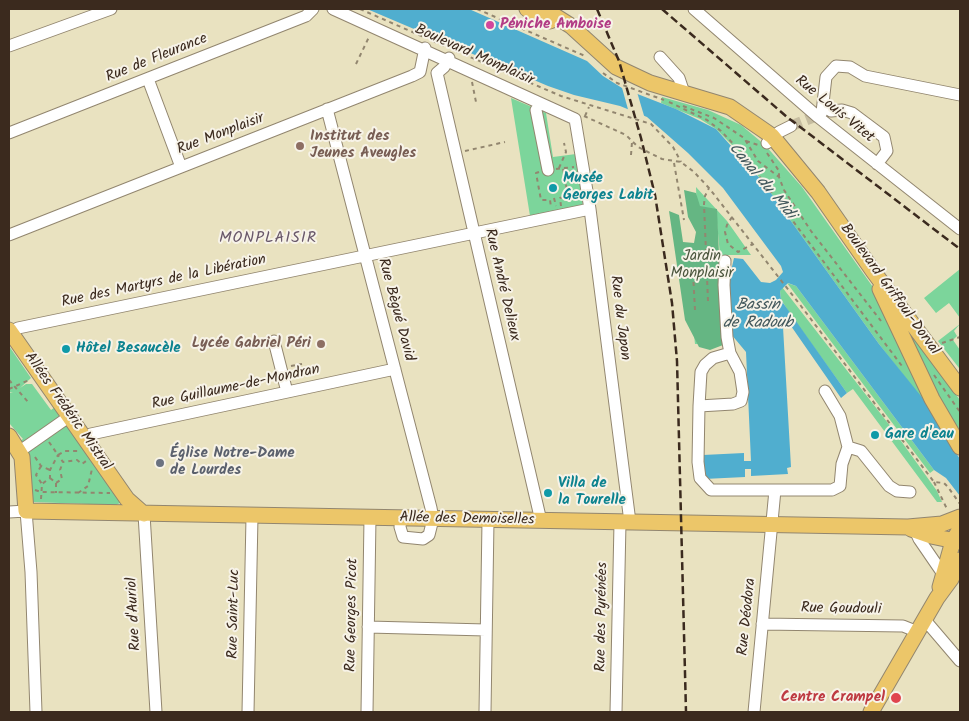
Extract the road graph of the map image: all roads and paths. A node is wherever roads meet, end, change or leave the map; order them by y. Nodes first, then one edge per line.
1 (111, 9) edge
2 (313, 9) edge
3 (333, 9) edge
4 (360, 9) edge
5 (477, 9) edge
6 (527, 9) edge
7 (544, 9) edge
8 (694, 9) edge
9 (370, 36) dead end
10 (9, 46) edge
11 (425, 50) junction
12 (574, 50) dead end
13 (660, 57) dead end
14 (449, 60) junction
15 (356, 64) dead end
16 (423, 65) junction
17 (437, 73) junction
18 (148, 79) junction
19 (472, 79) dead end
20 (684, 93) junction
21 (960, 95) edge
22 (659, 99) dead end
23 (667, 101) junction
24 (476, 102) dead end
25 (327, 110) junction
26 (536, 110) dead end
27 (830, 111) tunnel mouth
28 (583, 114) junction
29 (818, 117) junction
30 (791, 126) tunnel mouth
31 (9, 133) edge
32 (746, 141) junction
33 (505, 142) dead end
34 (632, 142) junction
35 (564, 143) dead end
36 (766, 144) junction
37 (462, 152) dead end
38 (631, 155) dead end
39 (674, 162) junction
40 (681, 162) junction
41 (877, 164) junction
42 (578, 166) dead end
43 (181, 167) junction
44 (553, 169) junction
45 (779, 177) junction
46 (709, 188) junction
47 (554, 198) dead end
48 (562, 207) dead end
49 (551, 208) dead end
50 (556, 208) dead end
51 (590, 209) junction
52 (732, 217) junction
53 (684, 220) dead end
54 (960, 229) edge
55 (474, 233) junction
56 (9, 235) edge
57 (753, 244) junction
58 (365, 256) junction
59 (706, 256) junction
60 (694, 257) dead end
61 (726, 261) dead end
62 (873, 271) junction
63 (706, 272) junction
64 (708, 301) dead end
65 (695, 310) dead end
66 (908, 317) junction
67 (885, 326) dead end
68 (10, 331) edge
69 (903, 336) junction
70 (960, 337) edge
71 (274, 341) dead end
72 (926, 342) junction
73 (730, 352) junction
74 (395, 369) junction
75 (907, 371) dead end
76 (33, 378) dead end
77 (9, 380) edge
78 (13, 386) junction
79 (960, 388) edge
80 (9, 389) edge
81 (826, 391) dead end
82 (287, 392) junction
83 (28, 402) dead end
84 (699, 406) junction
85 (70, 416) junction
86 (44, 435) junction
87 (9, 436) edge
88 (84, 445) junction
89 (848, 446) junction
90 (960, 447) edge
91 (24, 449) junction
92 (58, 455) junction
93 (89, 459) dead end
94 (63, 462) junction
95 (92, 464) dead end
96 (40, 466) junction
97 (50, 470) junction
98 (50, 478) junction
99 (934, 482) junction
100 (56, 483) junction
101 (42, 484) junction
102 (31, 488) dead end
103 (774, 490) junction
104 (41, 492) junction
105 (56, 492) junction
106 (910, 492) dead end
107 (77, 494) junction
108 (117, 494) junction
109 (41, 502) dead end
110 (960, 504) edge
111 (9, 512) edge
112 (26, 512) junction
113 (110, 512) junction
114 (144, 514) junction
115 (252, 517) junction
116 (955, 517) edge
117 (370, 518) junction
118 (401, 518) junction
119 (433, 519) junction
120 (488, 521) junction
121 (541, 522) junction
122 (625, 523) junction
123 (772, 525) junction
124 (912, 529) junction
125 (958, 537) edge
126 (960, 560) edge
127 (943, 574) junction
128 (937, 598) junction
129 (762, 624) junction
130 (921, 626) junction
131 (368, 628) junction
132 (486, 630) junction
133 (960, 661) edge
134 (36, 712) edge
135 (156, 712) edge
136 (248, 712) edge
137 (367, 712) edge
138 (485, 712) edge
139 (616, 712) edge
140 (754, 712) edge
141 (871, 712) edge

1 - 10 street
2 - 18 street, Rue de Fleurance
3 - 11 street, Boulevard Monplaisir
4 - 28 path
5 - 12 path
6 - 36 main road, Boulevard Griffoul-Dorval
7 - 20 main road, Boulevard Griffoul-Dorval
8 - 29 street, Rue Louis Vitet
9 - 15 path
11 - 14 street, Boulevard Monplaisir
11 - 16 street
13 - 20 street
14 - 17 street
14 - 28 street, Boulevard Monplaisir
16 - 17 street
16 - 25 street, Rue Monplaisir
17 - 55 street, Rue André Delieux
18 - 31 street, Rue de Fleurance
18 - 43 street
19 - 24 path
20 - 36 main road, Boulevard Griffoul-Dorval
21 - 29 street
22 - 23 path
23 - 32 path
23 - 75 path
25 - 43 street, Rue Monplaisir
25 - 58 street, Rue Bègué David
26 - 44 street
27 - 41 street
28 - 34 path
28 - 40 path
28 - 51 street, Rue du Japon
29 - 41 street, Rue Louis Vitet
30 - 36 street
32 - 36 path
32 - 45 path
33 - 37 path
34 - 38 path
34 - 39 path
35 - 44 path
36 - 45 path
36 - 62 main road, Boulevard Griffoul-Dorval
39 - 40 path
39 - 53 path
40 - 46 path
41 - 54 street, Rue Louis Vitet
42 - 48 path
43 - 56 street, Rue Monplaisir
44 - 49 path
45 - 67 path
46 - 52 path
46 - 59 path
47 - 50 path
51 - 55 street, Rue des Martyrs de la Libération
51 - 122 street, Rue du Japon
52 - 57 path
52 - 57 path
55 - 58 street, Rue des Martyrs de la Libération
55 - 121 street, Rue André Delieux
57 - 99 path
58 - 68 street, Rue des Martyrs de la Libération
58 - 74 street, Rue Bègué David
59 - 60 path
59 - 63 path
61 - 73 street
62 - 66 main road, Boulevard Griffoul-Dorval
62 - 69 main road
63 - 64 path
63 - 65 path
66 - 69 main road
66 - 72 main road, Boulevard Griffoul-Dorval
68 - 85 main road, Allées Frédéric Mistral
69 - 90 main road
70 - 72 path
71 - 82 street
72 - 79 main road, Boulevard Griffoul-Dorval
73 - 84 street
73 - 84 street
74 - 82 street, Rue Guillaume-de-Mondran
74 - 119 street, Rue Bègué David
76 - 78 path
77 - 78 path
78 - 80 path
78 - 83 path
81 - 89 street
82 - 88 street, Rue Guillaume-de-Mondran
84 - 103 street
85 - 86 street
85 - 88 main road, Allées Frédéric Mistral
86 - 91 street
86 - 92 path
87 - 91 main road
88 - 92 path
88 - 108 main road, Allées Frédéric Mistral
89 - 103 street
89 - 106 street
91 - 96 path
91 - 112 main road
92 - 94 path
92 - 97 path
93 - 94 path
94 - 100 path
95 - 107 path
96 - 97 path
96 - 101 path
97 - 98 path
98 - 100 path
98 - 101 path
99 - 110 path
99 - 116 path
100 - 105 path
101 - 104 path
102 - 104 path
103 - 123 street, Rue Déodora
104 - 105 path
104 - 109 path
105 - 107 path
107 - 108 path
108 - 113 main road
108 - 114 main road, Allées Frédéric Mistral
111 - 112 street
112 - 113 main road, Allée des Demoiselles
112 - 134 street
113 - 114 main road, Allée des Demoiselles
114 - 115 main road, Allée des Demoiselles
114 - 135 street, Rue d'Auriol
115 - 117 main road, Allée des Demoiselles
115 - 136 street, Rue Saint-Luc
116 - 124 main road, Allée des Demoiselles
117 - 118 main road, Allée des Demoiselles
117 - 131 street, Rue Georges Picot
118 - 119 main road, Allée des Demoiselles
118 - 119 street
119 - 120 main road, Allée des Demoiselles
120 - 121 main road, Allée des Demoiselles
120 - 132 street
121 - 122 main road, Allée des Demoiselles
122 - 123 main road, Allée des Demoiselles
122 - 139 street, Rue des Pyrénées
123 - 124 main road, Allée des Demoiselles
123 - 129 street, Rue Déodora
124 - 125 main road, Allée des Demoiselles
124 - 127 street
125 - 127 main road
126 - 128 main road
127 - 128 main road
128 - 130 main road
129 - 130 street, Rue Goudouli
129 - 140 street, Rue Déodora
130 - 133 street
130 - 141 main road
131 - 132 street
131 - 137 street, Rue Georges Picot
132 - 138 street

